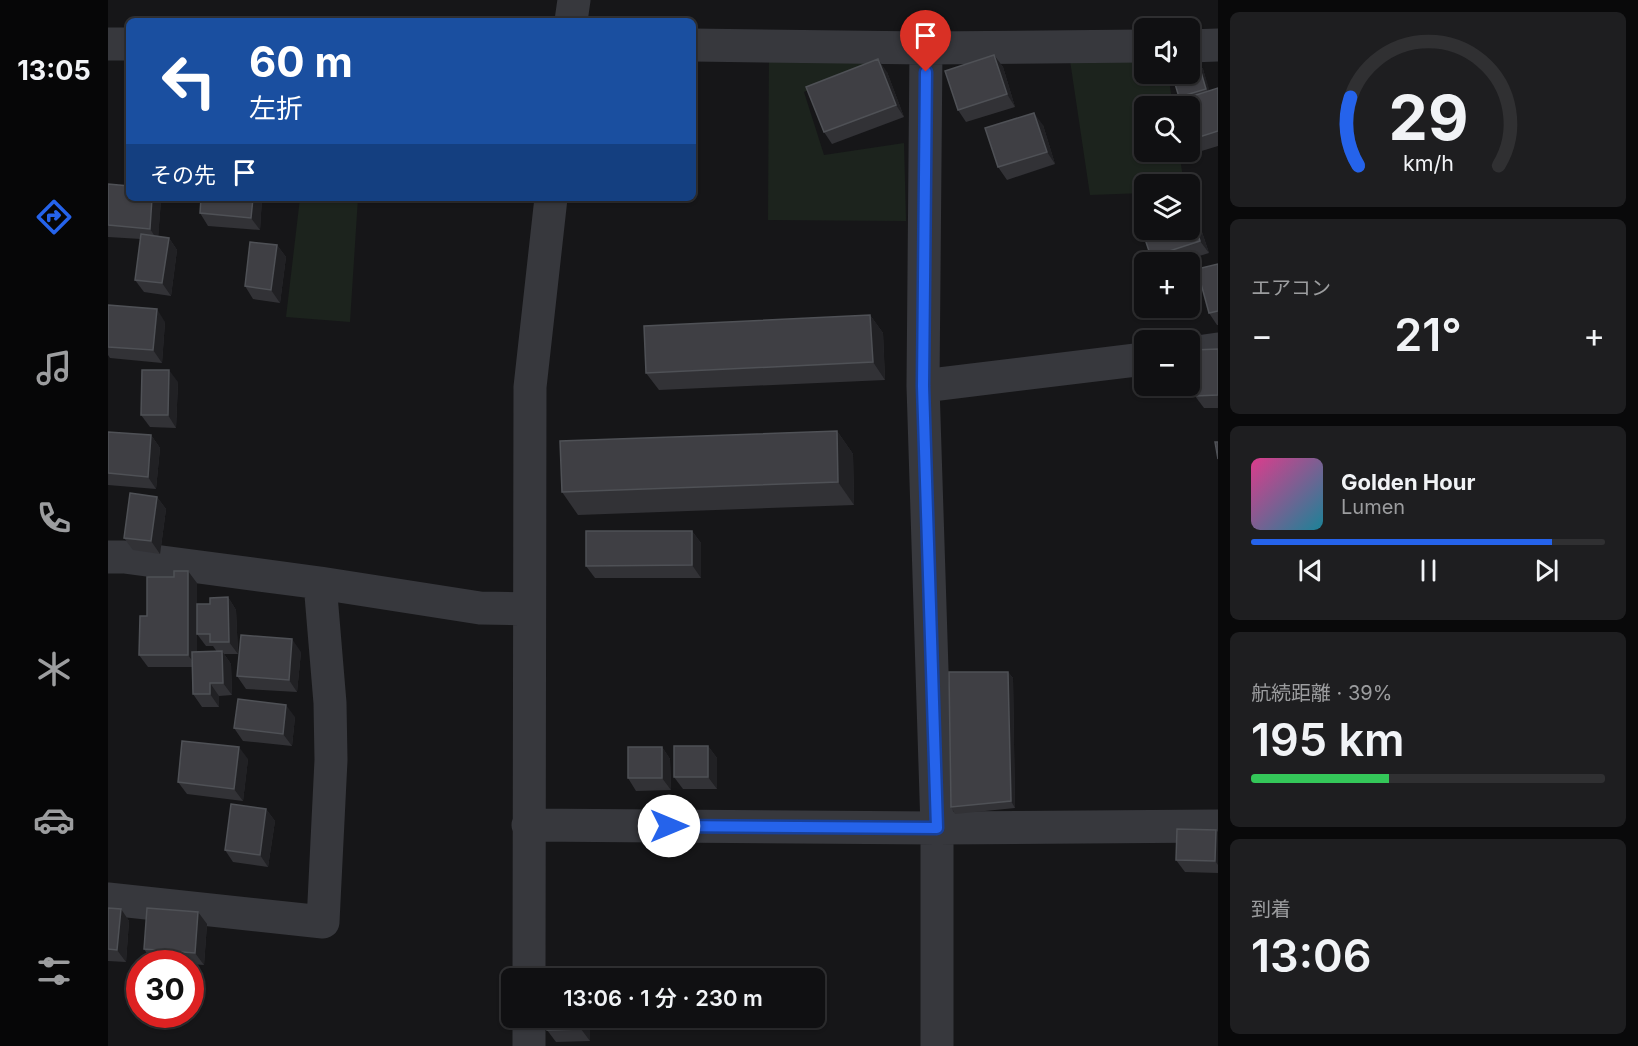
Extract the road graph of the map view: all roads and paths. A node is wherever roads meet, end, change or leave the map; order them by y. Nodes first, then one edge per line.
1 (574, 0) edge
2 (571, 18) edge
3 (108, 44) edge
4 (126, 44) edge
5 (696, 45) edge
6 (1218, 45) edge
7 (1134, 46) edge
8 (1200, 46) edge
9 (926, 48) junction
10 (551, 201) edge
11 (1218, 349) edge
12 (1200, 352) edge
13 (1134, 359) edge
14 (923, 386) junction
15 (108, 557) edge
16 (320, 583) junction
17 (529, 609) junction
18 (528, 825) junction
19 (1218, 826) edge
20 (937, 828) junction
21 (108, 899) edge
22 (529, 968) edge
23 (529, 1028) edge
24 (529, 1046) edge
25 (937, 1046) edge

1 - 2 street
3 - 4 street
5 - 9 street
6 - 8 street
7 - 9 street
9 - 14 street
10 - 17 street
11 - 12 street
13 - 14 street
14 - 20 street
15 - 16 street
16 - 17 street
16 - 21 street
17 - 18 street
18 - 20 street
18 - 22 street
19 - 20 street
20 - 25 street
23 - 24 street

